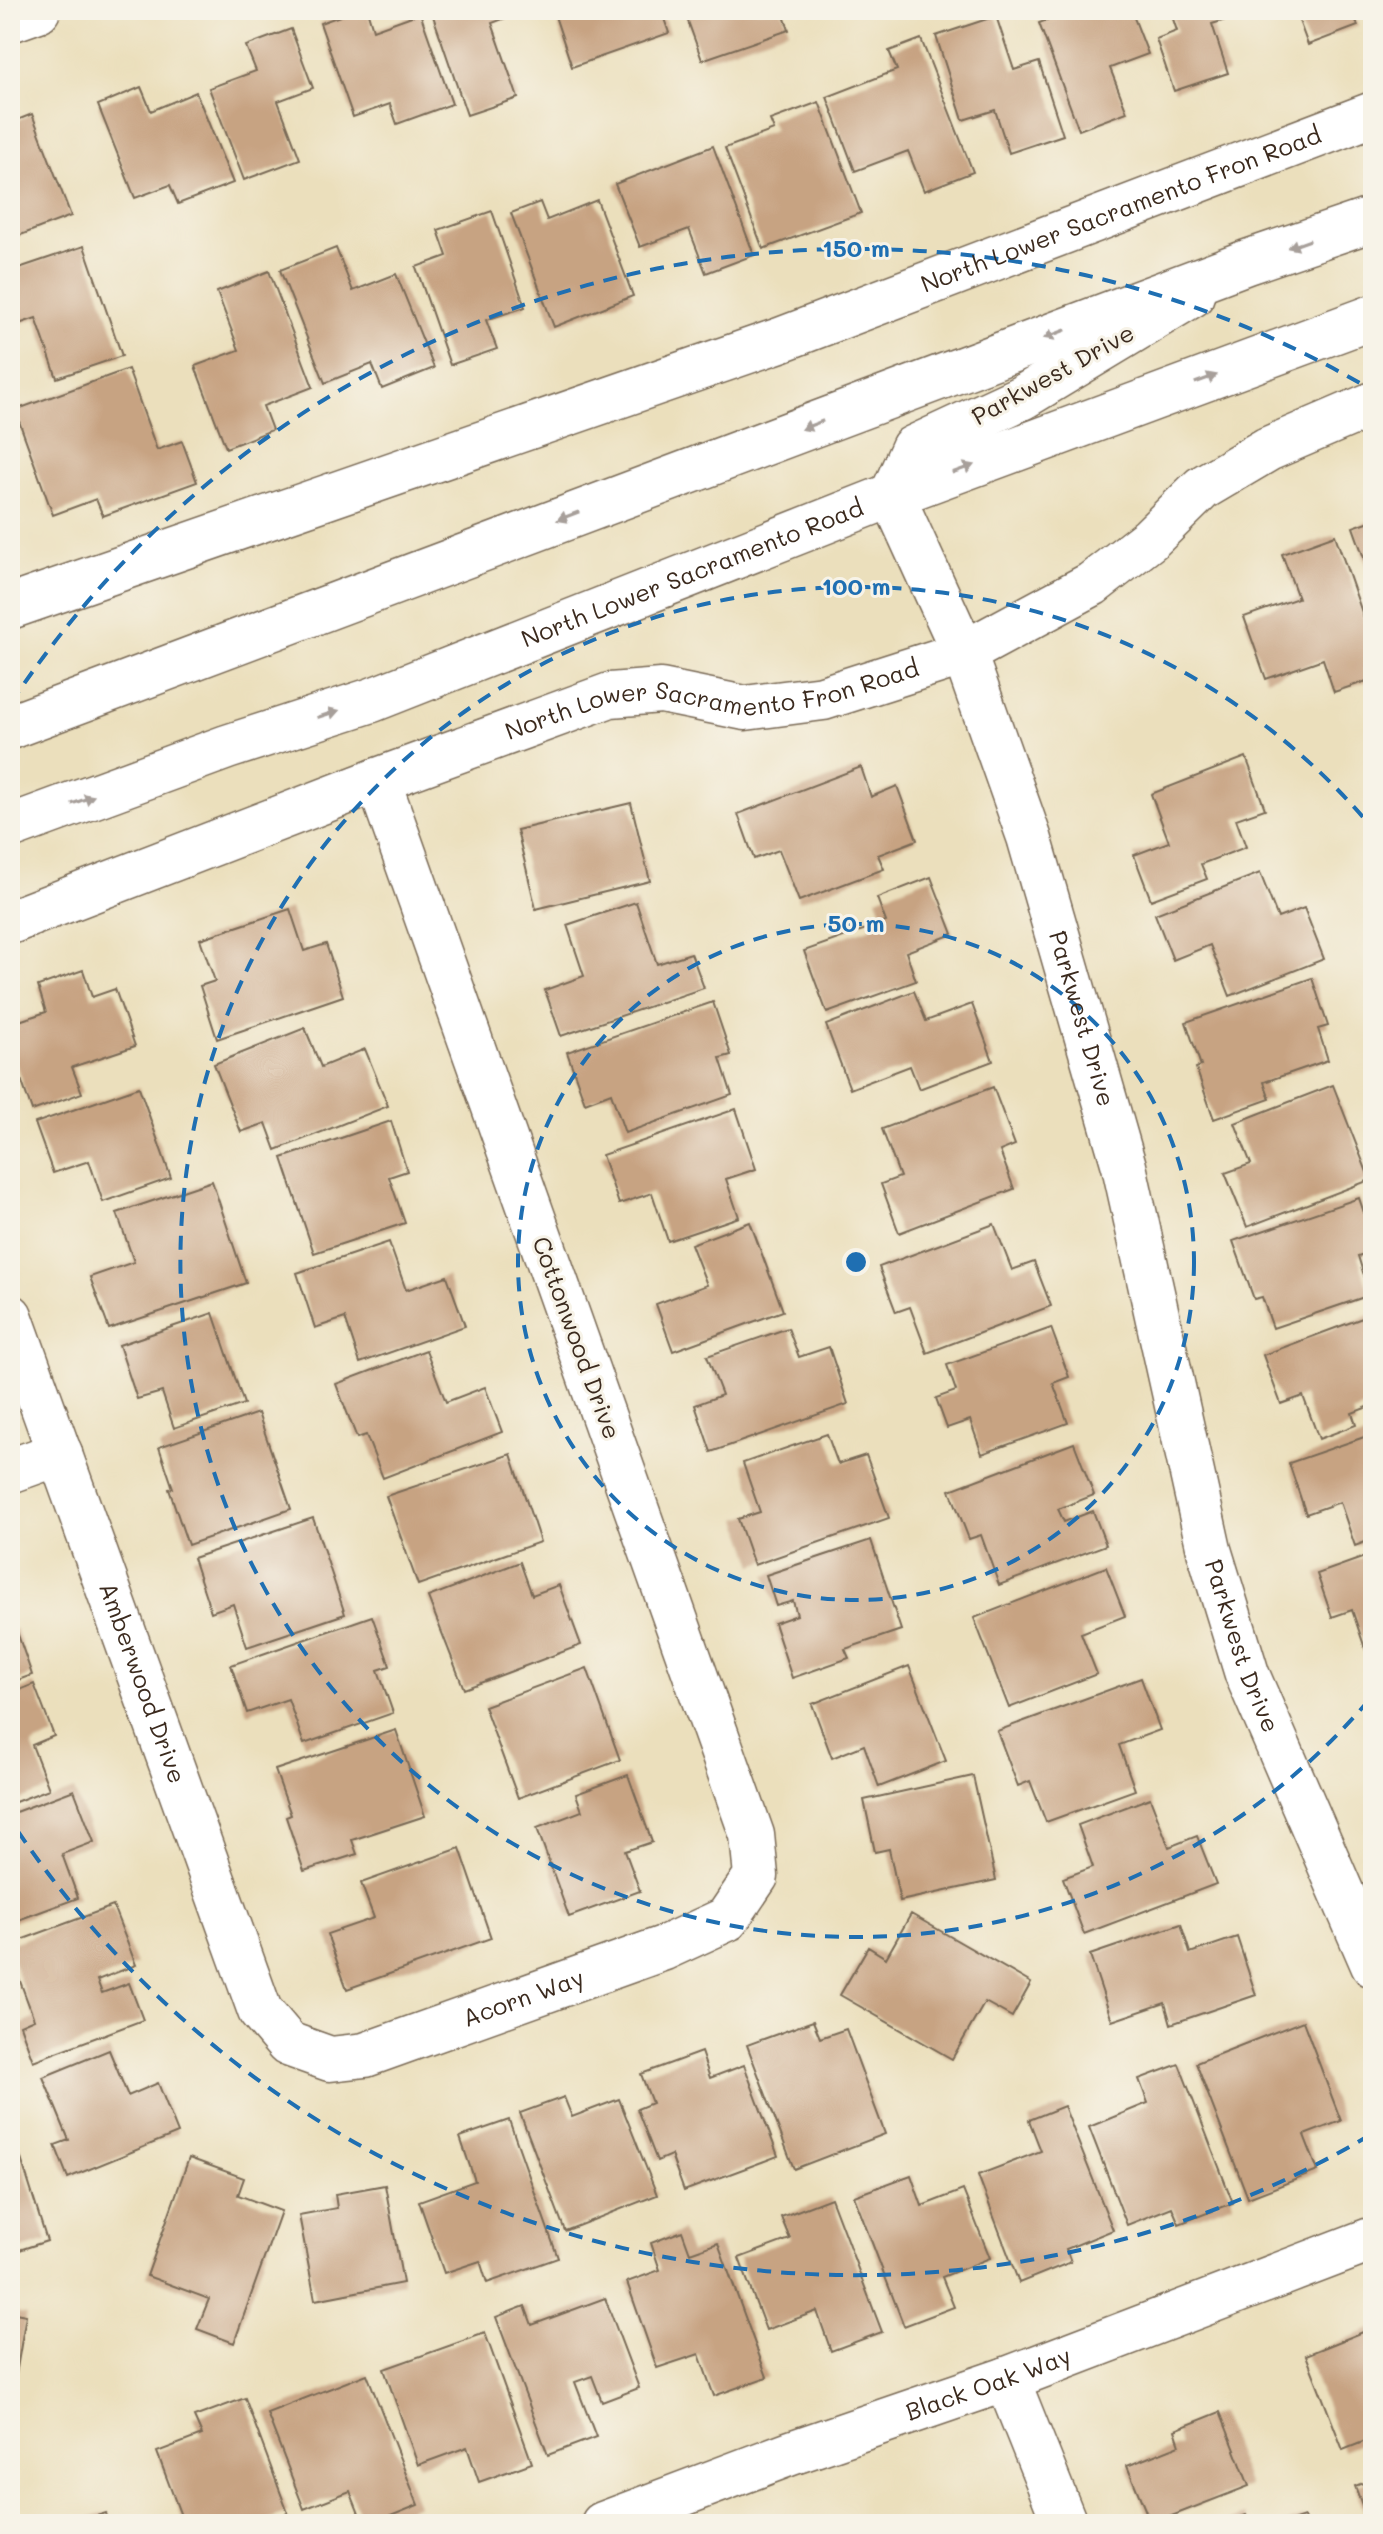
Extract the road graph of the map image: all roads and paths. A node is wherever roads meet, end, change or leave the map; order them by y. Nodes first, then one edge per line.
1 (38, 10) edge
2 (10, 20) edge
3 (1373, 114) edge
4 (1373, 219) edge
5 (1247, 262) junction
6 (1373, 317) edge
7 (1373, 404) edge
8 (892, 495) junction
9 (10, 607) edge
10 (964, 653) junction
11 (10, 727) edge
12 (378, 780) junction
13 (10, 827) edge
14 (10, 922) edge
15 (10, 1316) edge
16 (60, 1453) junction
17 (10, 1471) edge
18 (743, 1896) joint
19 (1373, 1965) edge
20 (288, 2044) joint
21 (1373, 2239) edge
22 (1007, 2379) junction
23 (603, 2524) edge
24 (1065, 2524) edge

1 - 2 street
3 - 9 street, North Lower Sacramento Fron Road
4 -> 5 street
5 - 8 street, Parkwest Drive
5 -> 11 street
8 -> 6 street, North Lower Sacramento Road
7 - 10 street, North Lower Sacramento Fron Road
8 - 10 street, Parkwest Drive
13 -> 8 street, North Lower Sacramento Road
10 - 12 street, North Lower Sacramento Fron Road
10 - 19 street, Parkwest Drive
12 - 14 street, North Lower Sacramento Fron Road
12 - 18 street, Cottonwood Drive
15 - 16 street, Amberwood Drive
16 - 17 street
16 - 20 street, Amberwood Drive
18 - 20 street, Acorn Way
21 - 22 street, Black Oak Way
22 - 23 street, Black Oak Way
22 - 24 street

